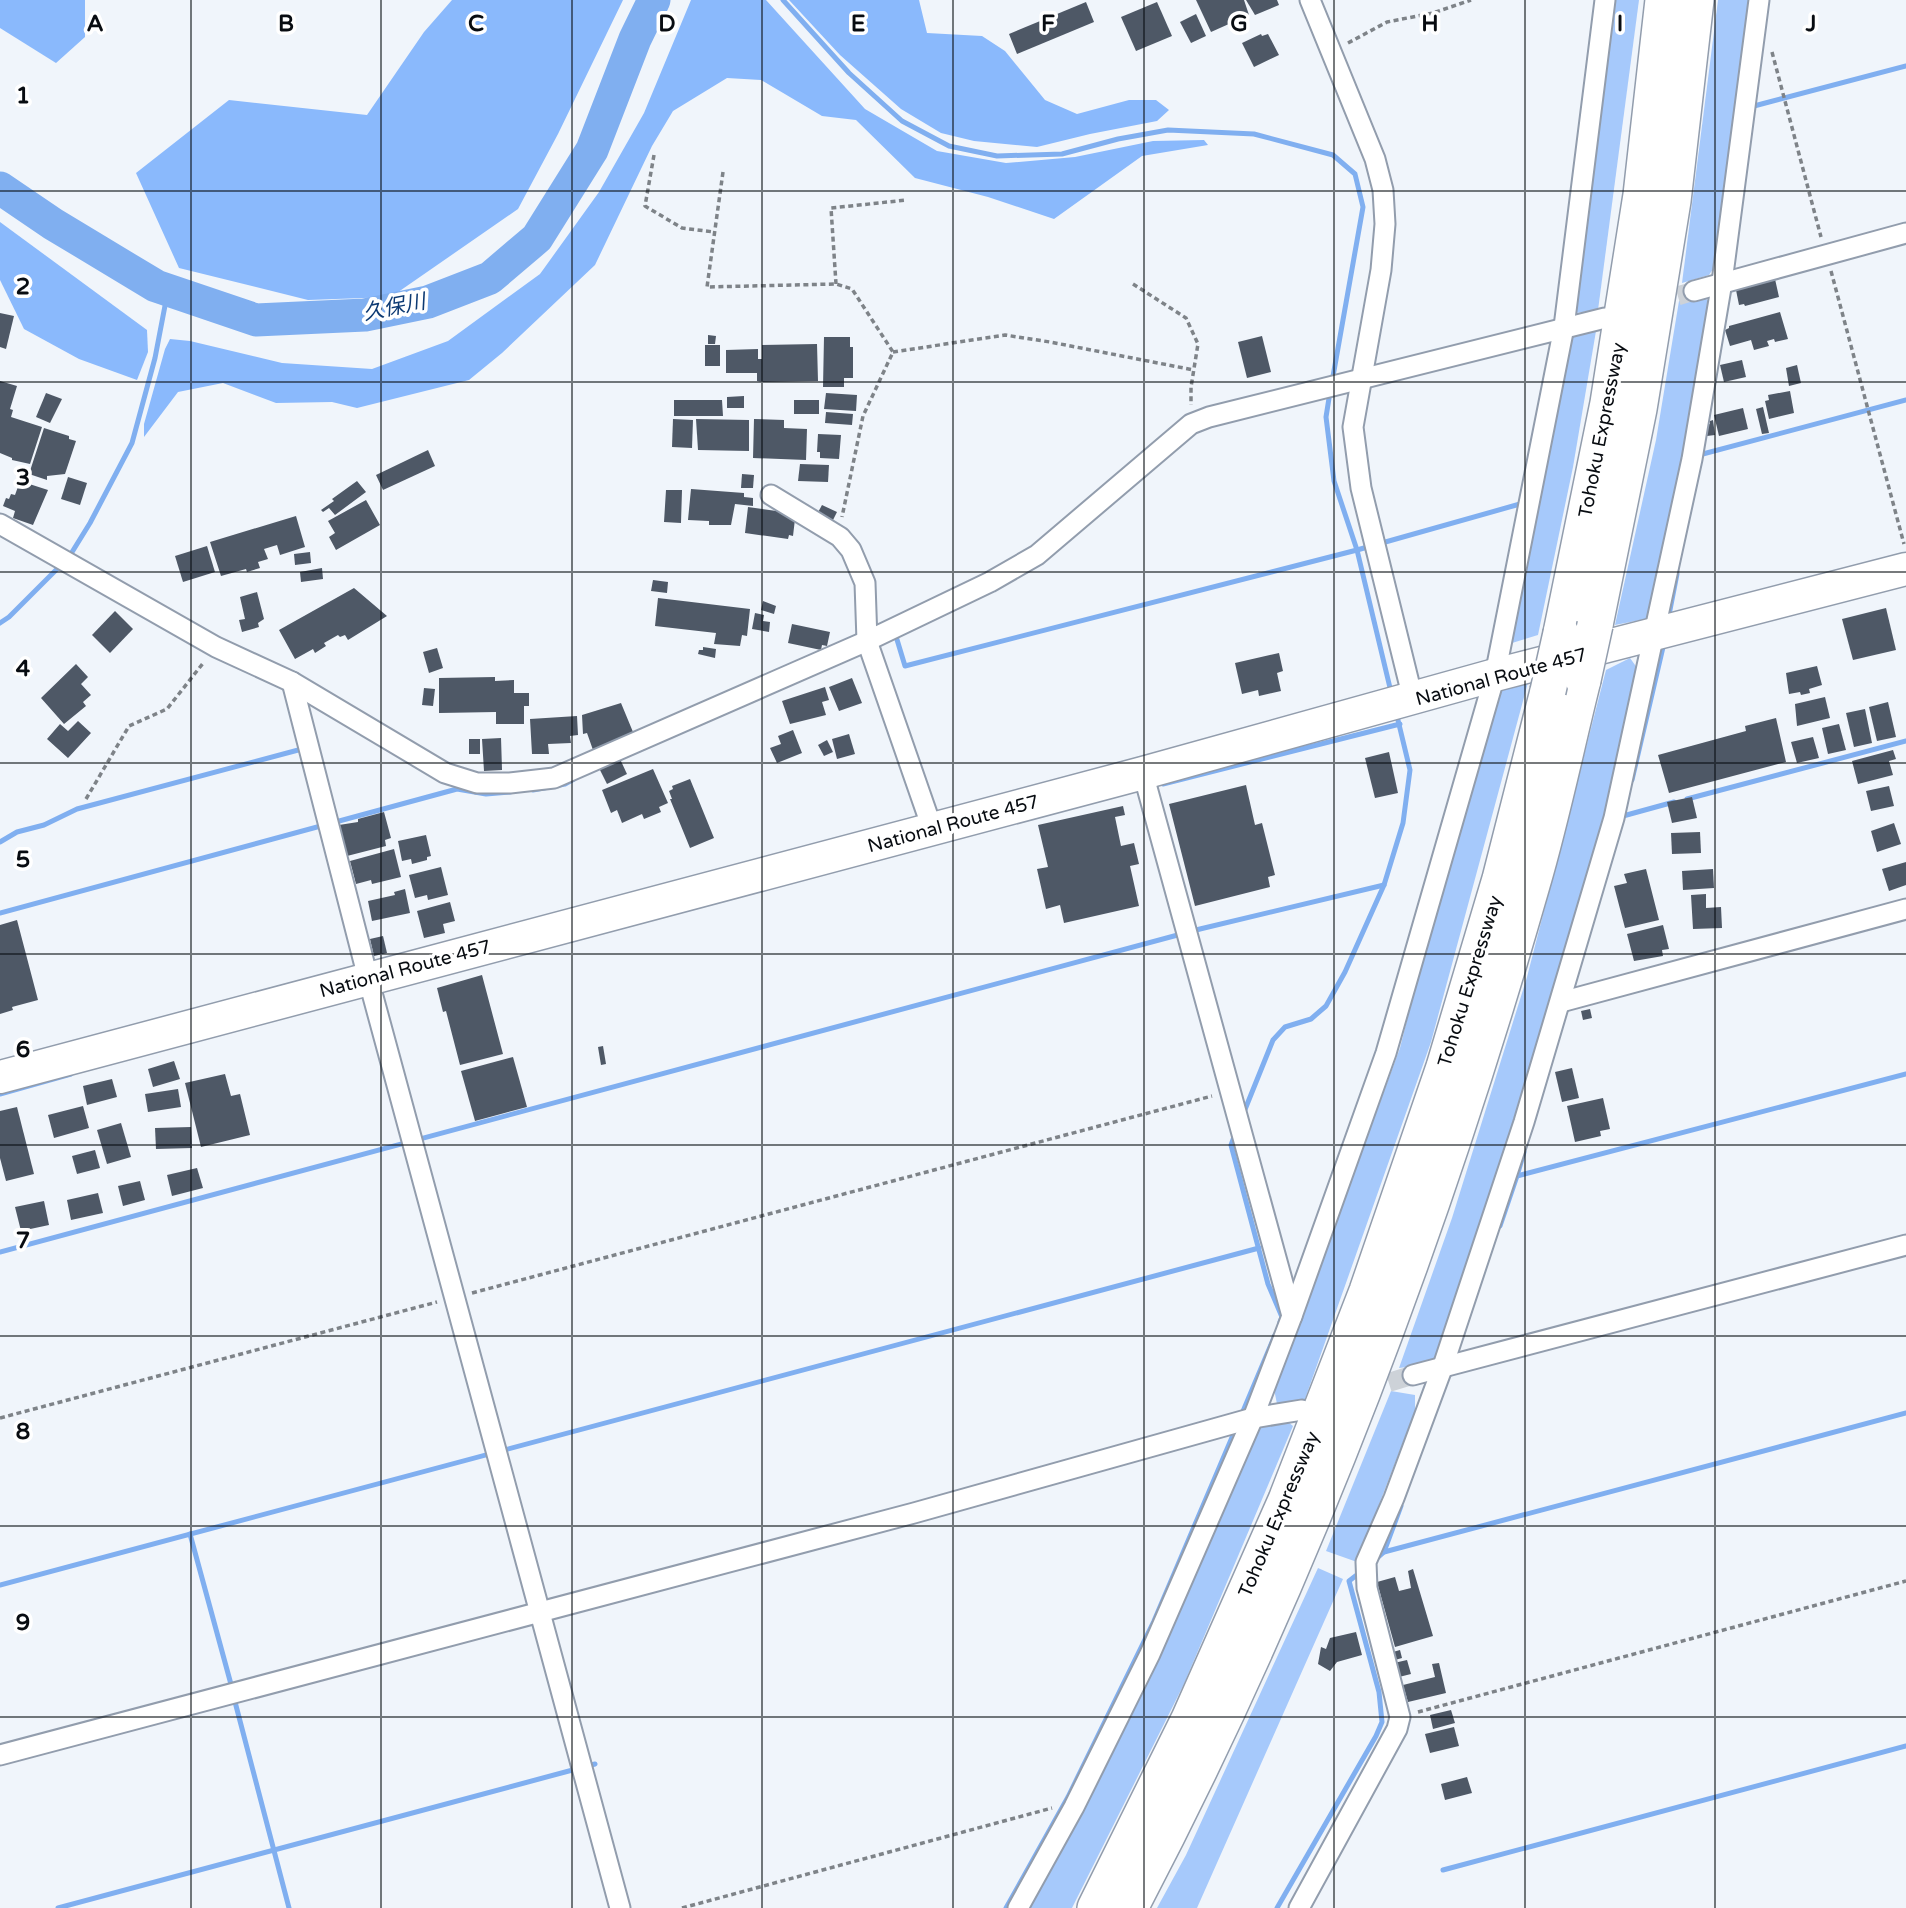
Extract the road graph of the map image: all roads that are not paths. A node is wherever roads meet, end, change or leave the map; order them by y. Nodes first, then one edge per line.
1 (1310, 0) edge
2 (1605, 0) edge
3 (1663, 0) edge
4 (1696, 0) edge
5 (1759, 7) edge
6 (1906, 233) edge
7 (1722, 282) junction
8 (1694, 290) tunnel mouth
9 (1605, 318) dead end
10 (1564, 327) junction
11 (1360, 380) junction
12 (771, 495) dead end
13 (0, 524) edge
14 (1906, 569) edge
15 (1653, 635) junction
16 (867, 641) junction
17 (1495, 675) junction
18 (292, 682) junction
19 (1413, 699) junction
20 (1143, 773) junction
21 (932, 828) junction
22 (1906, 909) edge
23 (368, 978) junction
24 (1560, 1002) junction
25 (0, 1077) edge
26 (1906, 1245) edge
27 (1292, 1316) junction
28 (1443, 1366) junction
29 (1413, 1375) tunnel mouth
30 (1302, 1410) dead end
31 (1252, 1418) junction
32 (541, 1610) junction
33 (0, 1755) edge
34 (620, 1908) edge
35 (1018, 1908) edge
36 (1095, 1908) edge
37 (1130, 1908) edge
38 (1299, 1908) edge

1 - 11 street
2 - 10 street
3 - 36 highway, Tohoku Expressway, bridge
4 - 37 highway, Tohoku Expressway, bridge
5 - 7 street
6 - 7 street
7 - 8 street
7 - 15 street
9 - 10 street
10 - 11 street
10 - 17 street
11 - 16 street
11 - 19 street
12 - 16 street
13 - 18 street
14 - 15 highway, National Route 457
15 - 17 highway, National Route 457
15 - 24 street
16 - 18 street
16 - 21 street
17 - 19 highway, National Route 457
17 - 27 street
18 - 23 street
19 - 20 highway, National Route 457
20 - 21 highway, National Route 457
20 - 27 street
21 - 23 highway, National Route 457
22 - 24 street
23 - 25 highway, National Route 457
23 - 32 street
24 - 28 street
26 - 28 street
27 - 31 street
28 - 29 street
28 - 38 street
30 - 31 street
31 - 32 street
31 - 35 street
32 - 33 street
32 - 34 street

